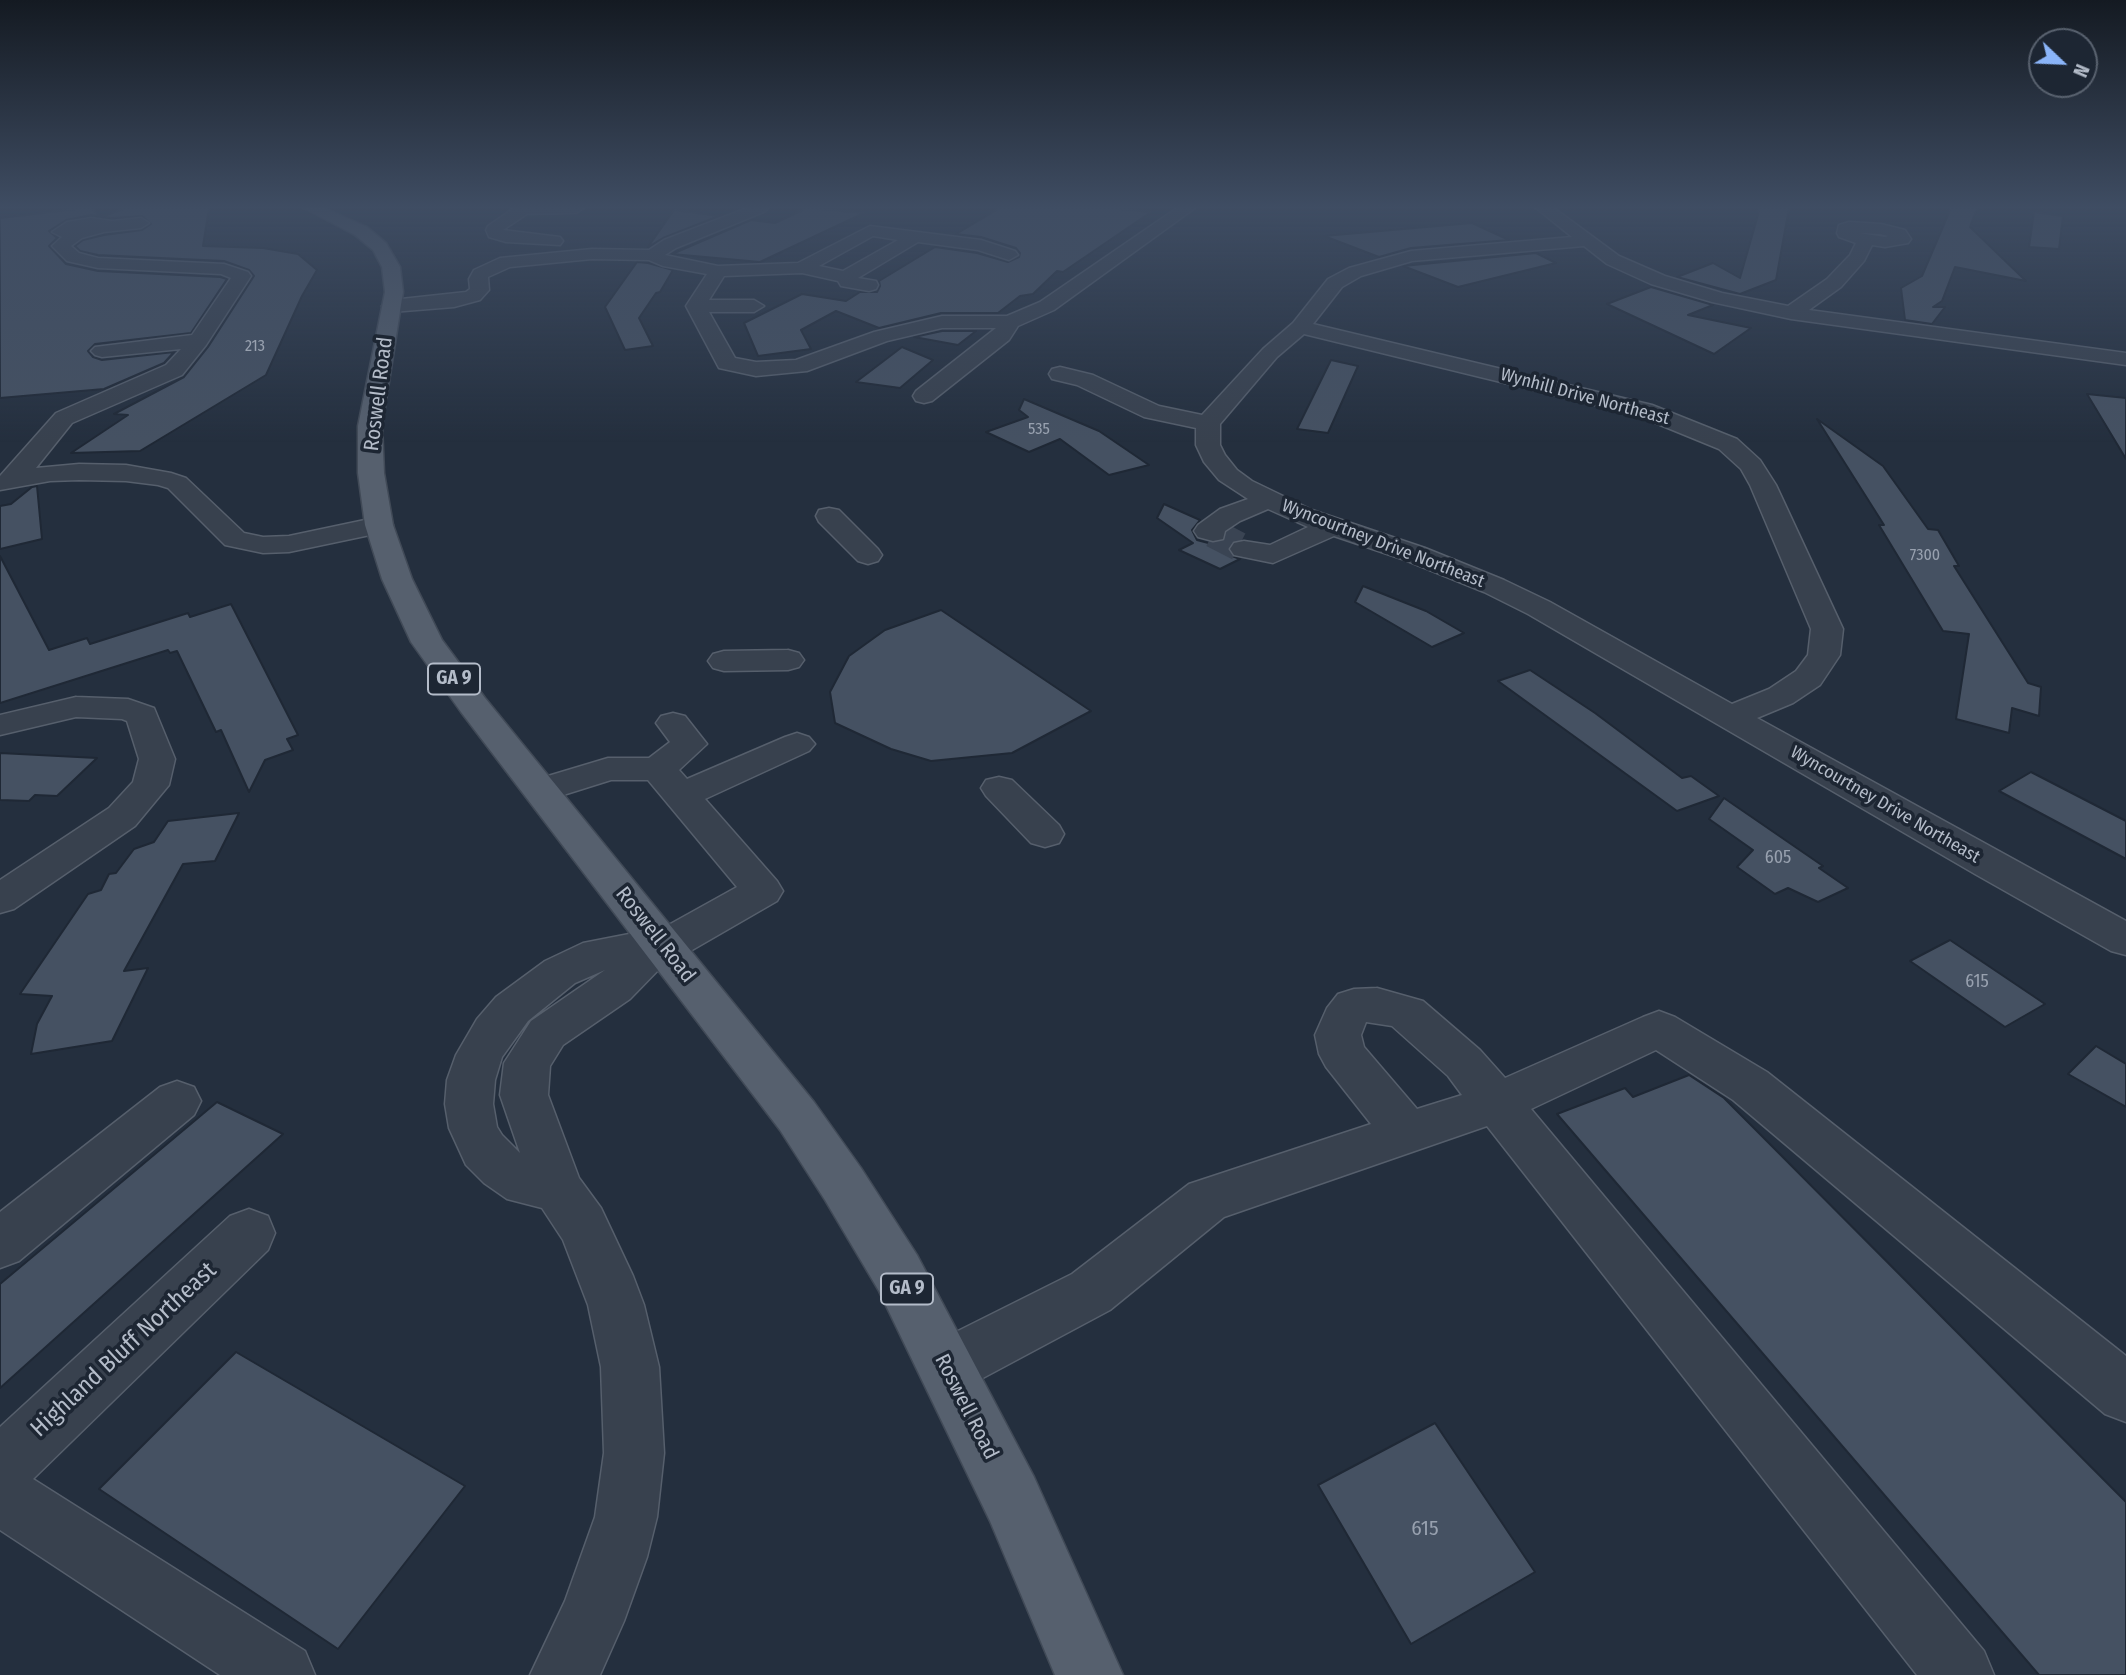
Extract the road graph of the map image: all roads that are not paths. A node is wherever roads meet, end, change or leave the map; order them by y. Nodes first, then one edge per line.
1 (235, 286) edge
2 (393, 286) edge
3 (479, 286) edge
4 (708, 286) edge
5 (768, 286) edge
6 (1075, 286) edge
7 (1333, 286) edge
8 (1679, 286) edge
9 (1829, 286) edge
10 (495, 300) dead end
11 (696, 306) junction
12 (390, 311) junction
13 (1791, 313) junction
14 (1010, 322) junction
15 (1300, 327) junction
16 (199, 341) junction
17 (102, 351) dead end
18 (2126, 359) edge
19 (1060, 374) dead end
20 (924, 396) dead end
21 (1208, 423) junction
22 (6, 482) edge
23 (1268, 500) junction
24 (829, 516) dead end
25 (379, 525) junction
26 (1332, 526) junction
27 (1213, 533) dead end
28 (1244, 549) tunnel mouth
29 (868, 555) dead end
30 (788, 660) dead end
31 (724, 661) dead end
32 (1730, 717) junction
33 (673, 723) dead end
34 (0, 725) edge
35 (797, 744) dead end
36 (670, 782) junction
37 (999, 788) dead end
38 (541, 790) junction
39 (1045, 834) dead end
40 (0, 899) edge
41 (2126, 940) edge
42 (663, 944) junction
43 (177, 1101) dead end
44 (1497, 1103) junction
45 (1407, 1133) junction
46 (558, 1189) junction
47 (248, 1233) dead end
48 (0, 1244) edge
49 (946, 1367) junction
50 (2126, 1392) edge
51 (0, 1468) edge
52 (0, 1493) edge
53 (281, 1675) edge
54 (564, 1675) edge
55 (1089, 1675) edge
56 (1960, 1675) edge

1 - 16 street
2 - 12 main road, Roswell Road / GA 9
3 - 12 street
4 - 11 street
5 - 11 street
6 - 14 street
7 - 15 street
8 - 13 street
9 - 13 street
10 - 12 street
11 - 14 street
12 - 25 main road, Roswell Road / GA 9
13 - 18 street
14 - 20 street
15 - 21 street
15 - 32 street, Wynhill Drive Northeast
16 - 17 street
16 - 22 street
19 - 21 street
21 - 23 street, Wyncourtney Drive Northeast
22 - 25 street
23 - 26 street, Wyncourtney Drive Northeast
23 - 27 street
24 - 29 street
25 - 38 main road, Roswell Road / GA 9
26 - 28 street
26 - 32 street, Wyncourtney Drive Northeast
30 - 31 street
32 - 41 street, Wyncourtney Drive Northeast
33 - 36 street
34 - 40 street
35 - 36 street
36 - 38 street
36 - 42 street
37 - 39 street
38 - 42 main road, Roswell Road / GA 9
42 - 46 street
42 - 46 street
42 - 49 main road, Roswell Road / GA 9
43 - 48 street
44 - 45 street
44 - 45 street
44 - 50 street
44 - 56 street
45 - 49 street
46 - 54 street
47 - 51 street, Highland Bluff Northeast
49 - 55 main road, Roswell Road / GA 9
52 - 53 street

